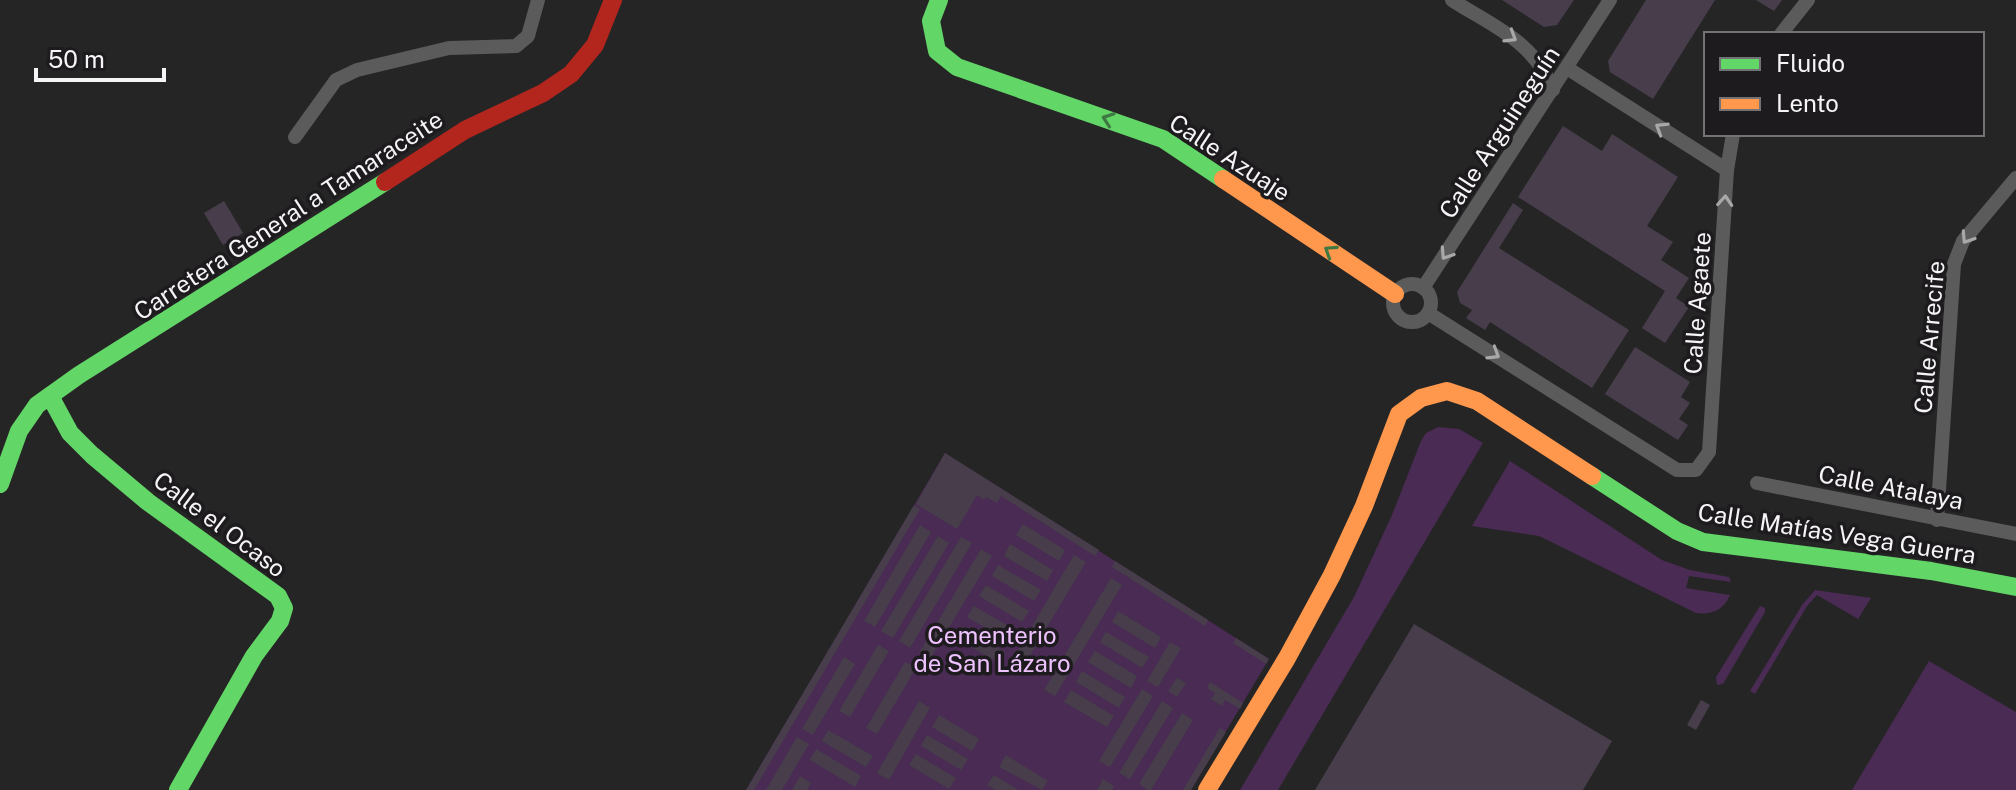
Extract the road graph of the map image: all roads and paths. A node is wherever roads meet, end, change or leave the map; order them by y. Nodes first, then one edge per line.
1 (538, 0) edge
2 (613, 0) edge
3 (939, 0) edge
4 (1452, 0) edge
5 (1610, 0) edge
6 (1808, 0) edge
7 (1783, 32) edge
8 (1567, 68) junction
9 (1553, 90) junction
10 (1733, 136) edge
11 (295, 137) dead end
12 (1727, 170) junction
13 (2016, 178) edge
14 (1423, 288) junction
15 (1395, 294) junction
16 (1428, 313) junction
17 (50, 396) junction
18 (1757, 483) dead end
19 (0, 484) edge
20 (1937, 520) junction
21 (2016, 534) edge
22 (2016, 587) edge
23 (178, 790) edge
24 (1207, 790) edge

1 - 11 street
2 - 17 street, Carretera General a Tamaraceite
15 -> 3 street, Calle Azuaje
4 -> 9 street
5 - 8 street, Calle Arguineguín
6 - 7 street
8 - 9 street, Calle Arguineguín
12 -> 8 street
9 -> 14 street, Calle Arguineguín
10 - 12 street, Calle Agaete
16 -> 12 street, Calle Agaete
13 -> 20 street, Calle Arrecife
14 - 15 street
14 - 16 street
15 - 16 street
17 - 19 street, Carretera General a Tamaraceite
17 - 23 street, Calle el Ocaso
18 - 20 street, Calle Atalaya
20 - 21 street, Calle Atalaya
22 - 24 street, Calle Matías Vega Guerra

